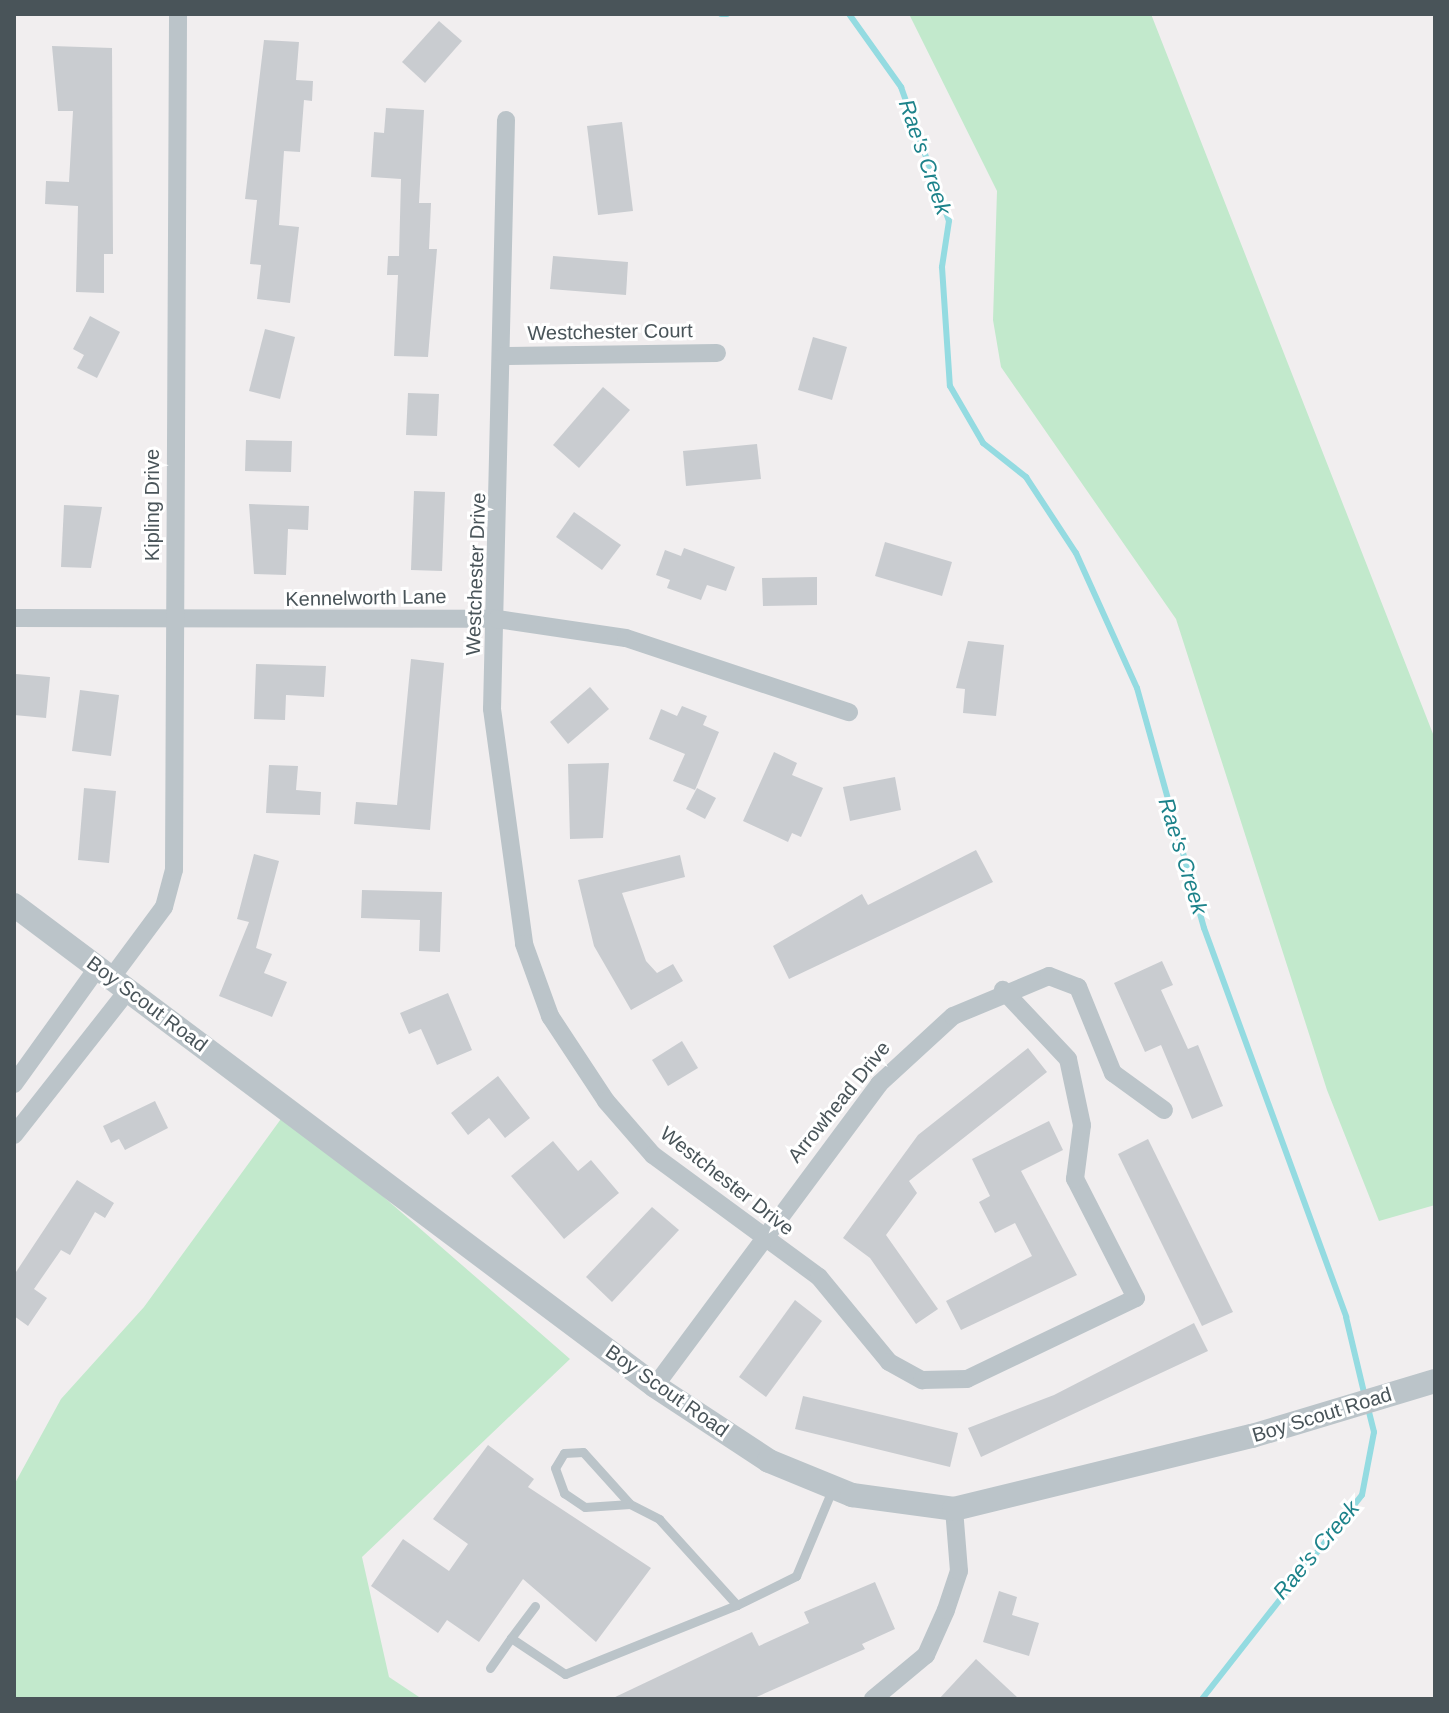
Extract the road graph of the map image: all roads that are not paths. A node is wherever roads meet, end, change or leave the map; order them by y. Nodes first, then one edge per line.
1 (178, 14) edge
2 (506, 120) dead end
3 (717, 353) dead end
4 (504, 356) junction
5 (14, 618) edge
6 (497, 619) junction
7 (173, 623) junction
8 (849, 712) dead end
9 (14, 905) edge
10 (113, 978) junction
11 (1003, 990) junction
12 (14, 1084) edge
13 (1164, 1110) dead end
14 (14, 1135) edge
15 (761, 1236) junction
16 (1426, 1384) edge
17 (655, 1386) junction
18 (833, 1487) junction
19 (630, 1504) junction
20 (954, 1509) junction
21 (737, 1605) junction
22 (535, 1606) dead end
23 (511, 1638) junction
24 (490, 1668) dead end
25 (873, 1699) edge

1 - 7 street, Kipling Drive
2 - 4 street, Westchester Drive
3 - 4 street, Westchester Court
4 - 6 street, Westchester Drive
5 - 7 street, Kennelworth Lane
6 - 7 street, Kennelworth Lane
6 - 8 street, Kennelworth Lane
6 - 15 street, Westchester Drive
7 - 10 street, Kipling Drive
9 - 10 street, Boy Scout Road
10 - 12 street, Kipling Drive
10 - 14 street, Kipling Drive
10 - 17 street, Boy Scout Road
11 - 13 street, Arrowhead Drive
11 - 15 street, Arrowhead Drive
11 - 15 street, Westchester Drive
15 - 17 street, Arrowhead Drive
16 - 20 street, Boy Scout Road
17 - 18 street, Boy Scout Road
18 - 20 street, Boy Scout Road
18 - 21 lane
19 - 19 lane
19 - 21 lane
20 - 25 street
21 - 23 lane
22 - 23 lane
23 - 24 lane

